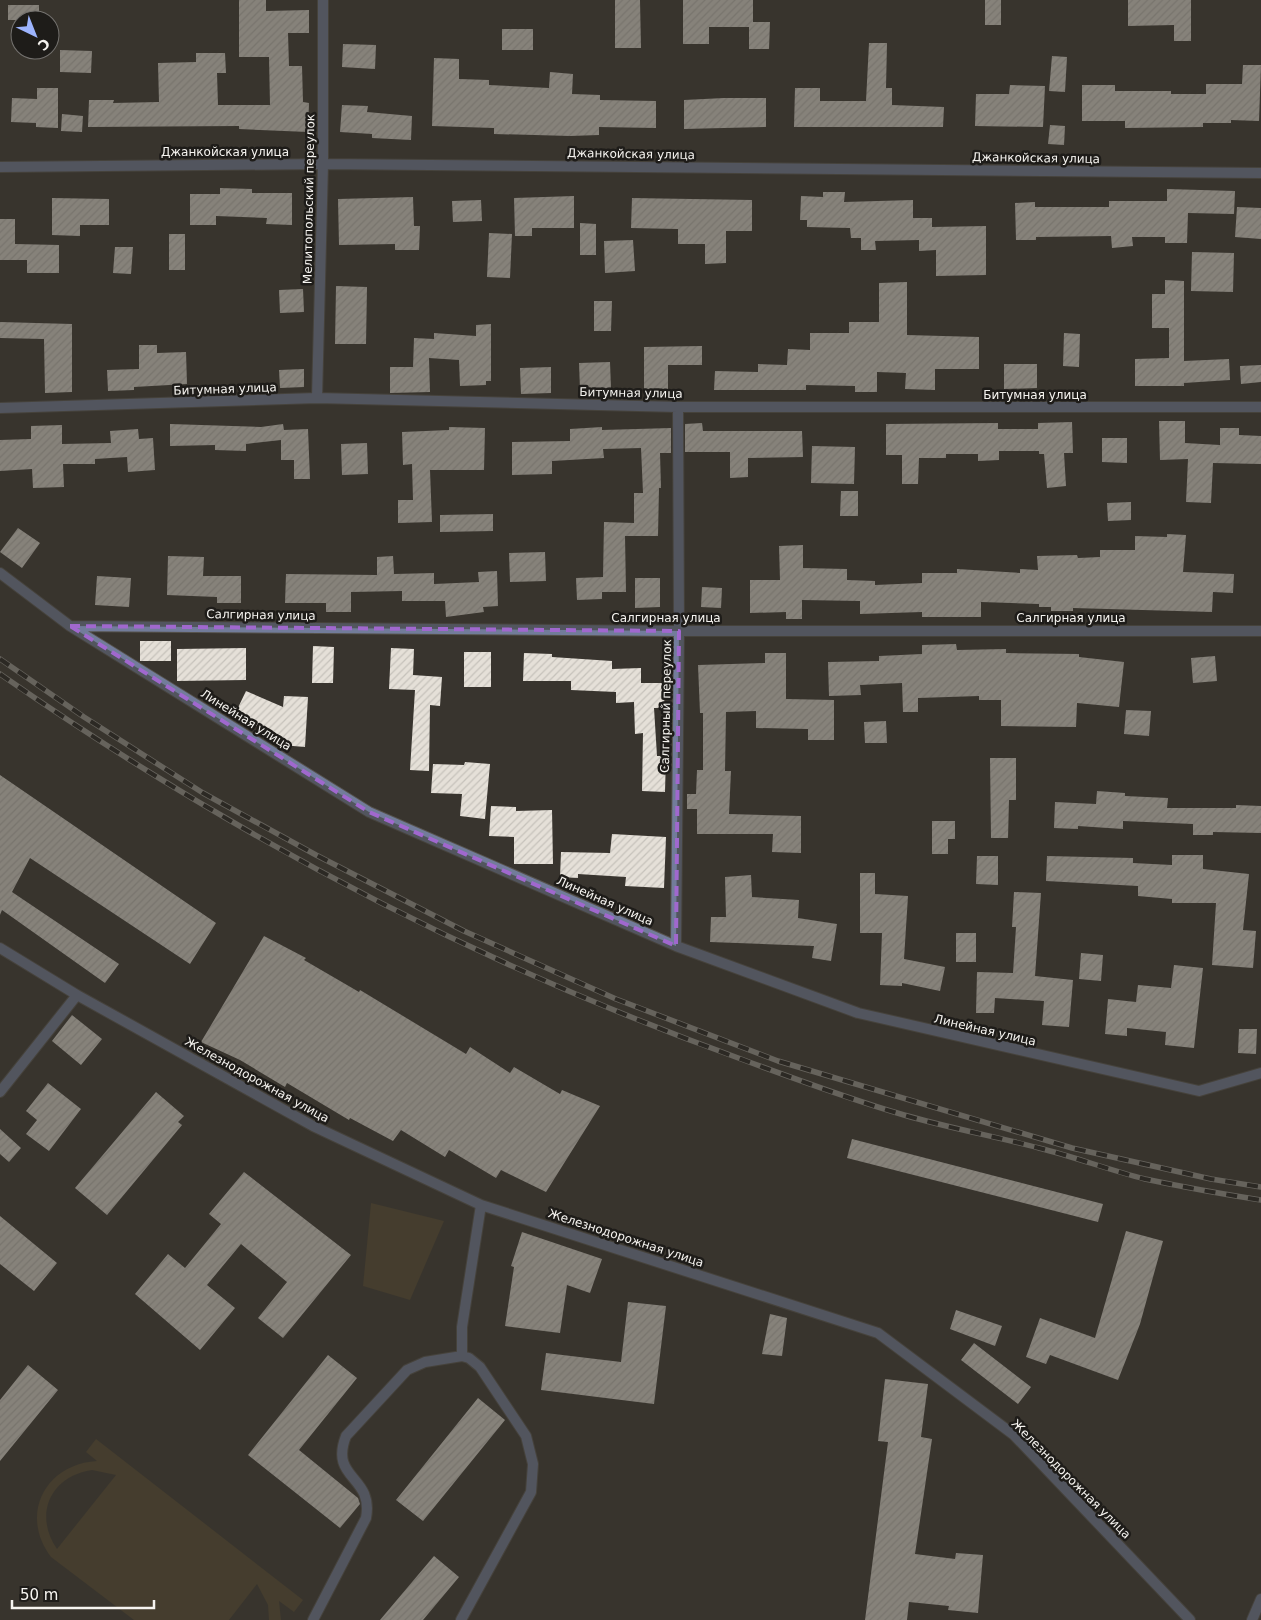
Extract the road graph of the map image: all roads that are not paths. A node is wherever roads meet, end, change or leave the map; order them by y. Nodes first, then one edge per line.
1 (323, 0) edge
2 (323, 164) junction
3 (0, 167) edge
4 (1261, 173) edge
5 (317, 398) junction
6 (678, 407) junction
7 (1261, 407) edge
8 (0, 408) edge
9 (0, 573) edge
10 (70, 626) junction
11 (679, 631) junction
12 (1261, 631) edge
13 (676, 946) junction
14 (0, 948) edge
15 (76, 995) junction
16 (1261, 1073) edge
17 (0, 1092) edge
18 (480, 1205) junction
19 (462, 1356) junction
20 (1261, 1598) edge
21 (313, 1620) edge
22 (461, 1620) edge
23 (1190, 1620) edge
24 (1252, 1620) edge

1 - 2 street, Мелитопольский переулок
2 - 3 street, Джанкойская улица
2 - 4 street, Джанкойская улица
2 - 5 street, Мелитопольский переулок
5 - 6 street, Битумная улица
5 - 8 street, Битумная улица
6 - 7 street, Битумная улица
6 - 11 street, Салгирный переулок
9 - 10 street, Линейная улица
10 - 11 street, Салгирная улица
10 - 13 street, Линейная улица
11 - 12 street, Салгирная улица
11 - 13 street, Салгирный переулок
13 - 16 street, Линейная улица
14 - 15 street, Железнодорожная улица
15 - 17 street
15 - 18 street, Железнодорожная улица
18 - 19 street
18 - 23 street, Железнодорожная улица
19 - 21 street
19 - 22 street
20 - 24 street

